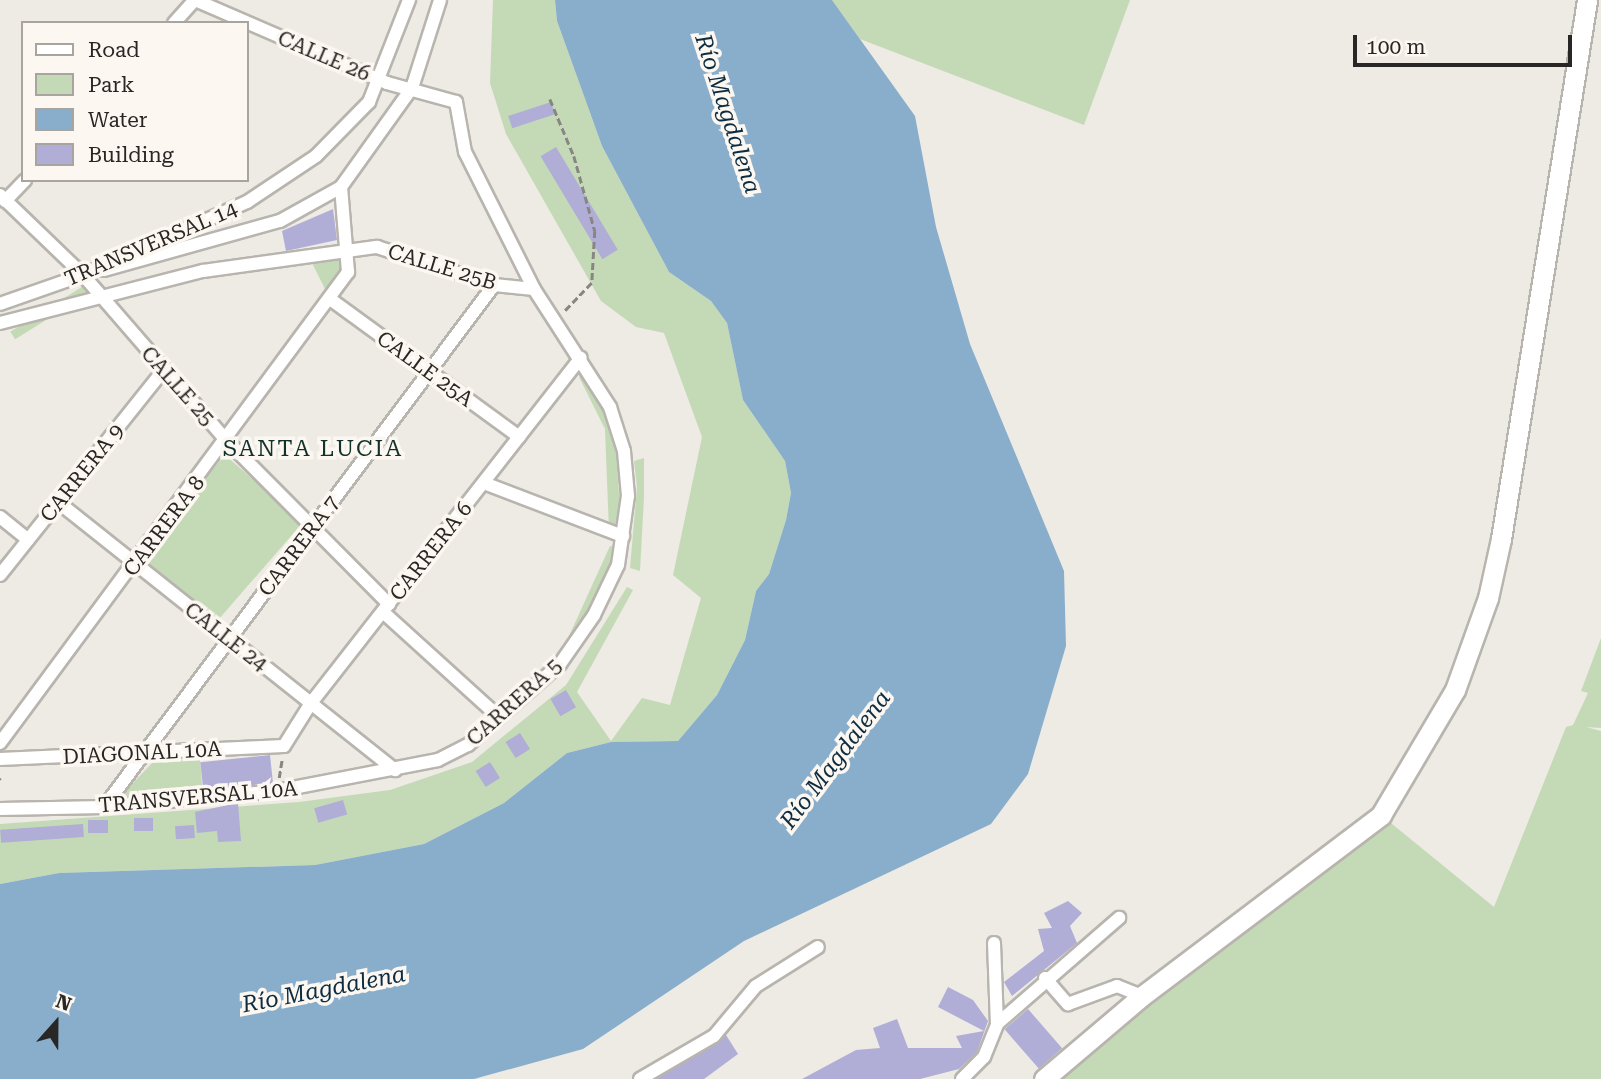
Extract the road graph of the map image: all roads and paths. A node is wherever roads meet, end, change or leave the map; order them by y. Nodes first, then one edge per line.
1 (195, 0) edge
2 (409, 0) edge
3 (440, 0) edge
4 (1587, 0) edge
5 (176, 21) edge
6 (244, 21) edge
7 (248, 23) edge
8 (381, 80) junction
9 (412, 88) junction
10 (550, 99) dead end
11 (456, 102) joint
12 (23, 182) edge
13 (341, 187) junction
14 (3, 198) edge
15 (350, 248) junction
16 (83, 275) junction
17 (494, 285) junction
18 (534, 289) junction
19 (98, 293) junction
20 (330, 299) junction
21 (0, 304) edge
22 (552, 320) junction
23 (0, 323) edge
24 (582, 358) junction
25 (163, 370) junction
26 (428, 373) junction
27 (519, 437) junction
28 (227, 441) junction
29 (484, 483) junction
30 (58, 502) junction
31 (0, 517) edge
32 (314, 526) junction
33 (623, 536) junction
34 (28, 540) junction
35 (134, 567) junction
36 (0, 575) edge
37 (386, 608) junction
38 (230, 639) junction
39 (311, 703) junction
40 (499, 717) junction
41 (0, 743) edge
42 (284, 746) junction
43 (145, 752) junction
44 (0, 759) edge
45 (395, 770) junction
46 (277, 791) junction
47 (104, 807) junction
48 (0, 809) edge
49 (1119, 918) dead end
50 (994, 943) dead end
51 (818, 947) dead end
52 (1045, 978) junction
53 (1143, 996) junction
54 (997, 1024) junction
55 (640, 1079) edge
56 (962, 1079) edge
57 (1044, 1079) edge

1 - 5 street
1 - 6 street, CALLE 26
2 - 8 street, TRANSVERSAL 14
3 - 9 street
4 - 53 main road
7 - 8 street, CALLE 26
8 - 9 street, CALLE 26
8 - 16 street, TRANSVERSAL 14
9 - 11 street, CALLE 26
9 - 13 street
10 - 22 path
11 - 18 street, CARRERA 5
12 - 14 street
13 - 15 street, CARRERA 8
13 - 16 street
14 - 16 street, CALLE 25
15 - 17 street, CALLE 25B
15 - 19 street, TRANSVERSAL 14
15 - 20 street, CARRERA 8
16 - 19 street, CALLE 25
16 - 21 street, TRANSVERSAL 14
17 - 18 street, CALLE 25B
17 - 26 street, CARRERA 7
18 - 22 street, CARRERA 5
19 - 23 street, TRANSVERSAL 14
19 - 25 street, CALLE 25
20 - 26 street, CALLE 25A
20 - 28 street, CARRERA 8
22 - 24 street, CARRERA 5
24 - 27 street, CARRERA 6
24 - 33 street, CARRERA 5
25 - 28 street, CALLE 25
25 - 30 street, CARRERA 9
26 - 27 street, CALLE 25A
26 - 32 street, CARRERA 7
27 - 29 street, CARRERA 6
28 - 32 street, CALLE 25
28 - 35 street, CARRERA 8
29 - 33 street
29 - 37 street, CARRERA 6
30 - 34 street, CARRERA 9
30 - 35 street, CALLE 24
31 - 34 street
32 - 37 street, CALLE 25
32 - 38 street, CARRERA 7
33 - 40 street, CARRERA 5
34 - 36 street, CARRERA 9
35 - 38 street, CALLE 24
35 - 41 street, CARRERA 8
37 - 39 street, CARRERA 6
37 - 40 street, CALLE 25
38 - 39 street, CALLE 24
38 - 43 street, CARRERA 7
39 - 42 street, CARRERA 6
39 - 45 street, CALLE 24
40 - 45 street, CARRERA 5
42 - 43 street, DIAGONAL 10A
42 - 46 path
43 - 44 street, DIAGONAL 10A
43 - 47 street, CARRERA 7
45 - 46 street, TRANSVERSAL 10A
46 - 47 street, TRANSVERSAL 10A
47 - 48 street, TRANSVERSAL 10A
49 - 52 street
50 - 54 street
51 - 55 street
52 - 53 street
52 - 54 street
53 - 57 main road
54 - 56 street

